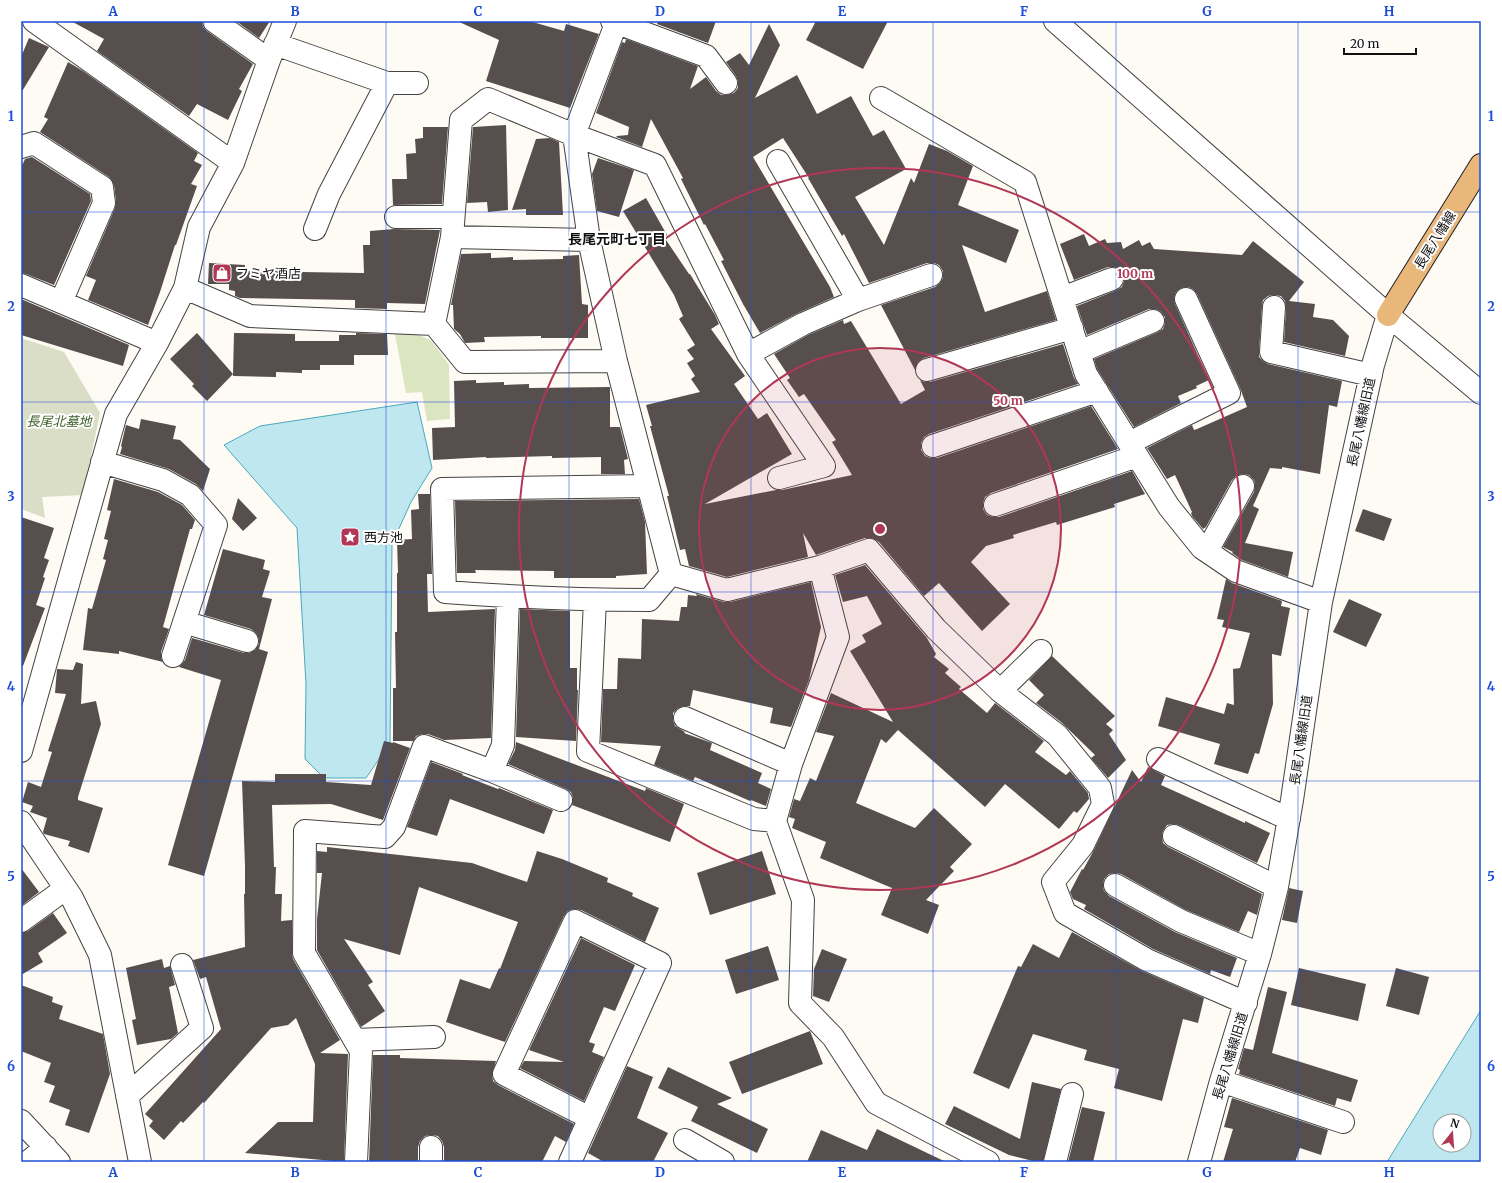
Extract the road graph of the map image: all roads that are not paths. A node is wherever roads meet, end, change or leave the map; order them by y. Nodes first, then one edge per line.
1 (34, 21) edge
2 (214, 21) edge
3 (285, 21) edge
4 (615, 21) edge
5 (1055, 21) edge
6 (272, 52) junction
7 (387, 83) junction
8 (417, 83) dead end
9 (726, 83) dead end
10 (881, 98) dead end
11 (574, 135) junction
12 (21, 148) edge
13 (778, 161) dead end
14 (233, 163) junction
15 (1481, 165) edge
16 (396, 217) dead end
17 (453, 227) junction
18 (315, 229) dead end
19 (589, 240) junction
20 (931, 275) dead end
21 (1112, 279) dead end
22 (21, 285) edge
23 (185, 288) junction
24 (1062, 298) junction
25 (1186, 299) dead end
26 (858, 300) junction
27 (61, 302) junction
28 (1274, 307) dead end
29 (1388, 315) junction
30 (1152, 321) dead end
31 (434, 324) junction
32 (1072, 328) junction
33 (157, 343) junction
34 (1079, 352) junction
35 (748, 354) junction
36 (616, 361) junction
37 (927, 370) dead end
38 (1371, 375) junction
39 (1097, 391) junction
40 (1481, 392) edge
41 (932, 445) dead end
42 (1133, 449) junction
43 (102, 462) junction
44 (779, 478) dead end
45 (648, 486) junction
46 (1243, 486) dead end
47 (995, 505) dead end
48 (1207, 551) junction
49 (820, 567) junction
50 (671, 574) junction
51 (508, 597) junction
52 (595, 600) junction
53 (1321, 602) junction
54 (184, 622) junction
55 (247, 641) dead end
56 (1041, 651) dead end
57 (173, 656) dead end
58 (1000, 691) junction
59 (685, 718) dead end
60 (21, 751) edge
61 (1158, 759) dead end
62 (790, 764) junction
63 (492, 771) junction
64 (561, 800) dead end
65 (1289, 820) junction
66 (775, 821) junction
67 (23, 829) edge
68 (1174, 836) dead end
69 (1115, 885) dead end
70 (1277, 887) junction
71 (65, 889) junction
72 (21, 921) edge
73 (1260, 954) junction
74 (182, 965) dead end
75 (1246, 1003) junction
76 (434, 1037) dead end
77 (355, 1040) junction
78 (1221, 1081) junction
79 (1072, 1094) dead end
80 (127, 1096) junction
81 (590, 1118) junction
82 (21, 1121) edge
83 (1342, 1122) dead end
84 (685, 1140) dead end
85 (53, 1154) edge
86 (28, 1162) edge
87 (140, 1162) edge
88 (356, 1162) edge
89 (570, 1162) edge
90 (723, 1162) edge
91 (988, 1162) edge
92 (1055, 1162) edge
93 (1199, 1162) edge

1 - 14 street
2 - 6 street
3 - 6 street
4 - 9 street
4 - 11 street
5 - 29 street
6 - 7 street
6 - 14 street
7 - 8 street
7 - 18 street
10 - 24 street
11 - 17 street
11 - 19 street
11 - 35 street
12 - 27 street
13 - 26 street
14 - 23 street
15 - 29 main road, 長尾八幡線
16 - 17 street
17 - 19 street
17 - 31 street
19 - 36 street
20 - 26 street
21 - 24 street
22 - 27 street
23 - 31 street
23 - 33 street
24 - 32 street
25 - 42 street
26 - 35 street
27 - 33 street
28 - 38 street
29 - 38 street, 長尾八幡線旧道
29 - 40 street
30 - 34 street
31 - 36 street
32 - 34 street
32 - 37 street
33 - 43 street
34 - 39 street
35 - 44 street
36 - 45 street
38 - 53 street, 長尾八幡線旧道
39 - 41 street
39 - 42 street
42 - 47 street
42 - 48 street
43 - 54 street
43 - 60 street
45 - 50 street
45 - 51 street
46 - 48 street
48 - 53 street
49 - 50 street
49 - 58 street
49 - 62 street
50 - 52 street
51 - 52 street
51 - 63 street
52 - 66 street
53 - 65 street, 長尾八幡線旧道
54 - 55 street
54 - 57 street
56 - 58 street
58 - 75 street
59 - 62 street
61 - 65 street
62 - 66 street
63 - 64 street
63 - 77 street
65 - 70 street, 長尾八幡線旧道
66 - 91 street
67 - 71 street
68 - 70 street
69 - 73 street
70 - 73 street, 長尾八幡線旧道
71 - 72 street
71 - 80 street
73 - 75 street, 長尾八幡線旧道
74 - 80 street
75 - 78 street, 長尾八幡線旧道
76 - 77 street
77 - 88 street
78 - 83 street
78 - 93 street, 長尾八幡線旧道
79 - 92 street
80 - 87 street
81 - 81 street
81 - 89 street
82 - 85 street
84 - 90 street
85 - 86 street

